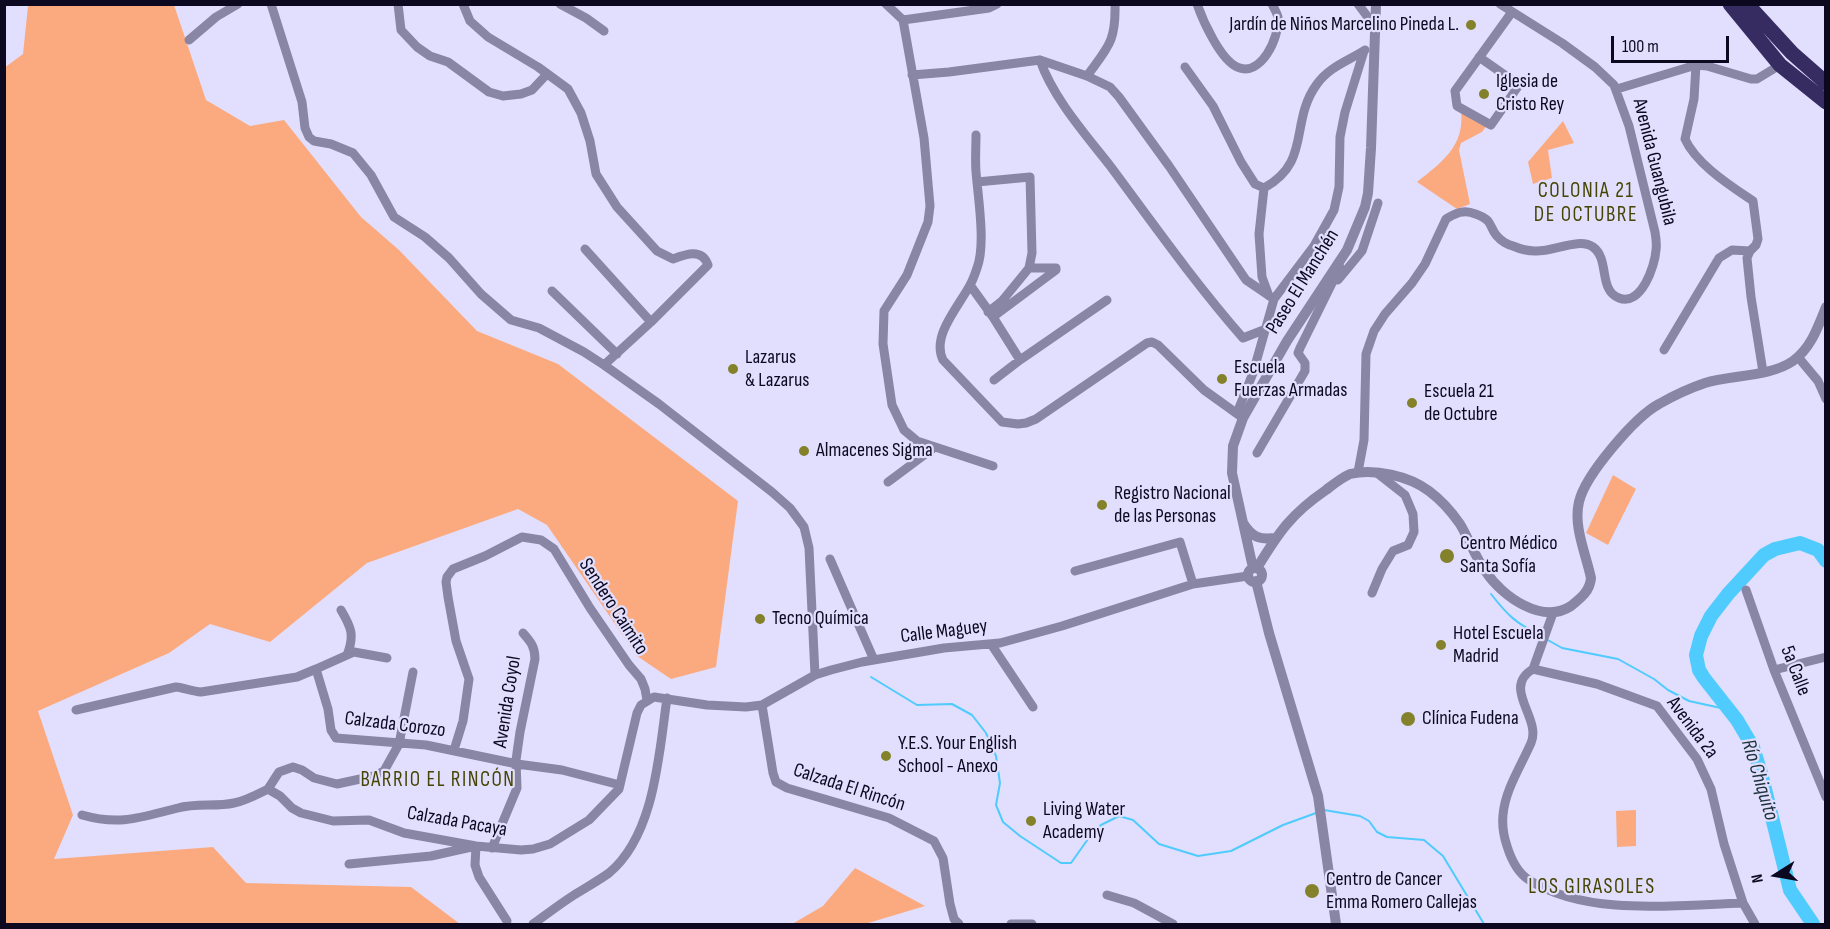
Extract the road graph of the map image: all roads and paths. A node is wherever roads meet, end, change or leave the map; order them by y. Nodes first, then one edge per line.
1 (238, 4) edge
2 (271, 4) edge
3 (398, 4) edge
4 (463, 4) edge
5 (560, 4) edge
6 (886, 4) edge
7 (996, 4) edge
8 (1115, 4) edge
9 (1197, 4) edge
10 (1272, 4) edge
11 (1358, 4) edge
12 (1376, 4) edge
13 (1500, 4) edge
14 (1730, 4) edge
15 (1735, 4) edge
16 (1748, 4) edge
17 (1753, 4) edge
18 (1512, 12) junction
19 (903, 20) junction
20 (604, 31) dead end
21 (1375, 37) junction
22 (189, 40) dead end
23 (1364, 51) junction
24 (1479, 57) junction
25 (1040, 60) junction
26 (1696, 65) junction
27 (1780, 65) junction
28 (1185, 67) dead end
29 (548, 74) junction
30 (1826, 74) edge
31 (912, 75) junction
32 (1087, 76) junction
33 (1826, 83) edge
34 (1617, 89) junction
35 (1826, 94) edge
36 (1826, 102) edge
37 (976, 135) dead end
38 (977, 182) junction
39 (1264, 188) junction
40 (1378, 203) dead end
41 (585, 249) dead end
42 (1347, 250) junction
43 (1750, 251) junction
44 (1029, 268) junction
45 (970, 285) junction
46 (1332, 286) junction
47 (552, 291) dead end
48 (1272, 298) junction
49 (1107, 300) dead end
50 (1826, 307) edge
51 (990, 314) junction
52 (651, 322) junction
53 (1266, 329) junction
54 (1664, 351) dead end
55 (617, 354) junction
56 (1798, 357) junction
57 (1020, 360) junction
58 (604, 365) junction
59 (1763, 372) junction
60 (994, 380) dead end
61 (1826, 399) edge
62 (1240, 415) junction
63 (935, 447) junction
64 (1257, 453) dead end
65 (993, 466) dead end
66 (1358, 472) junction
67 (1377, 473) junction
68 (888, 482) dead end
69 (1242, 523) junction
70 (1275, 538) junction
71 (830, 559) dead end
72 (1075, 571) dead end
73 (1253, 573) junction
74 (1193, 584) junction
75 (1746, 590) dead end
76 (1372, 593) dead end
77 (341, 610) dead end
78 (1553, 613) junction
79 (523, 633) dead end
80 (992, 644) junction
81 (347, 655) junction
82 (1826, 657) edge
83 (387, 658) dead end
84 (874, 660) junction
85 (316, 669) junction
86 (1533, 669) junction
87 (1774, 670) junction
88 (413, 672) dead end
89 (815, 675) junction
90 (667, 698) junction
91 (647, 700) junction
92 (762, 705) junction
93 (1033, 707) dead end
94 (76, 710) dead end
95 (399, 744) junction
96 (454, 750) junction
97 (517, 764) junction
98 (620, 785) junction
99 (268, 789) junction
100 (1826, 797) edge
101 (82, 816) dead end
102 (476, 846) junction
103 (492, 848) junction
104 (349, 864) dead end
105 (1107, 895) dead end
106 (1743, 903) junction
107 (507, 921) dead end
108 (533, 924) edge
109 (959, 924) edge
110 (1011, 924) edge
111 (1032, 924) edge
112 (1173, 924) edge
113 (1336, 924) edge
114 (1755, 924) edge

1 - 22 street
2 - 58 street
3 - 29 street
4 - 29 street
5 - 20 street
6 - 19 street
7 - 19 street
8 - 32 street
9 - 10 street
11 - 21 street
12 - 21 street, Paseo El Manchén
13 - 18 street, Avenida Guangubila
14 - 27 highway
15 - 35 highway
16 - 33 highway
17 - 30 highway
18 - 24 street
18 - 34 street, Avenida Guangubila
19 - 31 street
21 - 23 street
21 - 42 street, Paseo El Manchén
23 - 39 street
23 - 48 street
24 - 24 street
25 - 31 street
25 - 32 street
25 - 53 street
26 - 27 street
26 - 34 street
26 - 43 street
27 - 36 highway
28 - 39 street
29 - 52 street
31 - 63 street
32 - 48 street
34 - 66 street, Avenida Guangubila
37 - 38 street
38 - 44 street
38 - 45 street
39 - 48 street
40 - 46 street
41 - 52 street
42 - 46 street
42 - 62 street, Paseo El Manchén
43 - 54 street
43 - 59 street
44 - 51 street
44 - 51 street
45 - 51 street
45 - 62 street
46 - 64 street
47 - 55 street
48 - 53 street
49 - 57 street
50 - 56 street
51 - 57 street
52 - 55 street
53 - 62 street
55 - 58 street
56 - 59 street
56 - 61 street
57 - 60 street
58 - 89 street
59 - 78 street
62 - 69 street, Paseo El Manchén
63 - 65 street
63 - 68 street
66 - 67 street
66 - 70 street
67 - 76 street
67 - 78 street
69 - 70 street
69 - 73 street, Paseo El Manchén
70 - 73 street
71 - 84 street
72 - 74 street
73 - 74 street, Calle Maguey
73 - 113 street, Paseo El Manchén
74 - 80 street, Calle Maguey
75 - 87 street, 5a Calle
77 - 81 street
78 - 86 street
79 - 97 street, Avenida Coyol
80 - 84 street, Calle Maguey
80 - 93 street
81 - 83 street
81 - 85 street
82 - 87 street
84 - 89 street, Calle Maguey
85 - 94 street
85 - 95 street, Calzada Corozo
86 - 106 street, Avenida 2a
86 - 106 street
87 - 100 street, 5a Calle
88 - 95 street
89 - 92 street, Calle Maguey
90 - 91 street, Calle Maguey
90 - 92 street, Calle Maguey
90 - 108 street
91 - 96 street, Sendero Caimito
91 - 98 street, Calzada Pacaya
92 - 109 street, Calzada El Rincón
95 - 96 street, Calzada Corozo
95 - 99 street
96 - 97 street, Calzada Corozo
97 - 98 street, Calzada Corozo
97 - 103 street, Avenida Coyol
98 - 103 street, Calzada Pacaya
99 - 101 street
99 - 102 street, Calzada Pacaya
102 - 103 street, Calzada Pacaya
102 - 104 street
102 - 107 street
105 - 112 street
106 - 114 street, Avenida 2a
110 - 111 street

